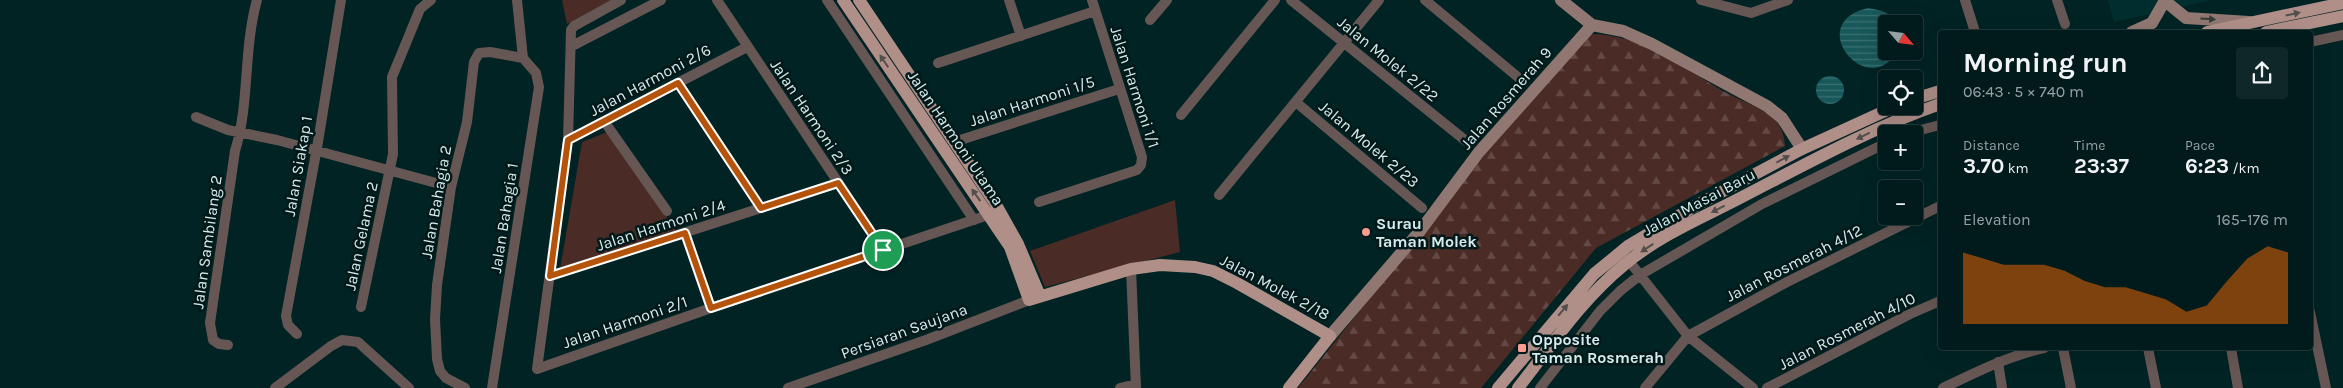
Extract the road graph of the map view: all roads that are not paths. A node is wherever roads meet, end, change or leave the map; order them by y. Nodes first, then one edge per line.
1 (257, 0) edge
2 (341, 0) edge
3 (517, 0) edge
4 (621, 0) edge
5 (661, 0) edge
6 (717, 0) edge
7 (827, 0) edge
8 (843, 0) edge
9 (859, 0) edge
10 (1009, 0) edge
11 (1092, 0) edge
12 (1167, 0) edge
13 (1275, 0) edge
14 (1291, 0) edge
15 (1379, 0) edge
16 (1425, 0) edge
17 (1560, 0) edge
18 (1701, 0) edge
19 (1788, 0) edge
20 (1965, 0) edge
21 (2057, 0) edge
22 (430, 1) edge
23 (2164, 1) edge
24 (1721, 3) edge
25 (2343, 3) edge
26 (1095, 11) junction
27 (2343, 16) edge
28 (1150, 20) dead end
29 (2256, 22) junction
30 (2065, 24) dead end
31 (1592, 25) junction
32 (1974, 30) edge
33 (2136, 30) edge
34 (2217, 30) edge
35 (2276, 30) edge
36 (2343, 35) edge
37 (1021, 36) junction
38 (2313, 41) edge
39 (1344, 42) junction
40 (572, 46) junction
41 (747, 47) junction
42 (523, 58) junction
43 (938, 63) dead end
44 (1519, 78) dead end
45 (678, 83) junction
46 (1119, 89) junction
47 (1938, 92) edge
48 (1923, 96) edge
49 (1297, 103) junction
50 (1938, 105) edge
51 (1878, 114) edge
52 (1180, 115) dead end
53 (196, 117) dead end
54 (604, 121) junction
55 (241, 125) junction
56 (1938, 126) edge
57 (1923, 129) edge
58 (568, 140) junction
59 (1466, 141) dead end
60 (954, 142) junction
61 (1878, 147) edge
62 (1802, 148) junction
63 (317, 150) junction
64 (390, 170) junction
65 (1784, 175) junction
66 (838, 183) junction
67 (451, 187) junction
68 (1219, 195) dead end
69 (1039, 202) dead end
70 (1938, 207) edge
71 (761, 208) junction
72 (1422, 208) dead end
73 (668, 212) dead end
74 (995, 213) junction
75 (974, 220) junction
76 (685, 233) junction
77 (883, 250) junction
78 (1629, 261) junction
79 (1131, 269) junction
80 (1640, 275) junction
81 (550, 276) junction
82 (1034, 298) junction
83 (1938, 302) edge
84 (361, 307) dead end
85 (711, 308) junction
86 (2313, 326) edge
87 (297, 334) dead end
88 (1330, 336) junction
89 (1688, 336) junction
90 (228, 345) dead end
91 (2034, 350) edge
92 (2063, 350) edge
93 (2148, 350) edge
94 (2230, 350) edge
95 (1998, 362) junction
96 (1136, 386) edge
97 (275, 388) edge
98 (409, 388) edge
99 (465, 388) edge
100 (492, 388) edge
101 (788, 388) edge
102 (1120, 388) edge
103 (1289, 388) edge
104 (1498, 388) edge
105 (1518, 388) edge
106 (1540, 388) edge
107 (1645, 388) edge
108 (1751, 388) edge
109 (1767, 388) edge
110 (1943, 388) edge
111 (2002, 388) edge
112 (2071, 388) edge
113 (2156, 388) edge
114 (2238, 388) edge
115 (2326, 388) edge

1 - 55 street
2 - 63 street, Jalan Siakap 1
3 - 42 street
4 - 40 street, Jalan Harmoni 2/1
5 - 40 street
6 - 41 street, Jalan Harmoni 2/3
7 - 75 street
74 -> 8 main road, Jalan Harmoni Utama
9 - 60 main road, Jalan Harmoni Utama
10 - 37 street
11 - 26 street, Jalan Harmoni 1/1
12 - 28 street
13 - 52 street
14 - 39 street, Jalan Molek 2/22
15 - 39 street
16 - 44 street
17 - 31 street
18 - 24 street
19 - 24 street
20 - 32 street
21 - 30 street
22 - 64 street, Jalan Gelama 2
23 -> 29 street
23 - 33 street
29 -> 25 main road
26 - 37 street
26 - 46 street, Jalan Harmoni 1/1
27 - 35 main road
29 - 34 main road
31 - 62 street
31 - 88 street, Jalan Rosmerah 9
36 - 38 street
37 - 43 street
39 - 49 street
39 - 59 street, Jalan Molek 2/22
40 - 58 street, Jalan Harmoni 2/1
41 - 45 street, Jalan Harmoni 2/6
41 - 66 street, Jalan Harmoni 2/3
42 - 67 street, Jalan Bahagia 2
42 - 100 street, Jalan Bahagia 1
45 - 54 street, Jalan Harmoni 2/6
45 - 71 street
46 - 60 street, Jalan Harmoni 1/5
46 - 69 street, Jalan Harmoni 1/1
47 - 48 main road
49 - 68 street
49 - 72 street, Jalan Molek 2/23
50 -> 65 main road, Jalan Masai Baru
51 - 62 main road, Jalan Masai Baru
53 - 55 street
54 - 58 street, Jalan Harmoni 2/6
54 - 73 street
55 - 63 street
55 - 90 street, Jalan Sambilang 2
56 - 57 street
58 - 81 street, Jalan Harmoni 2/1
60 - 74 main road, Jalan Harmoni Utama
61 - 80 street
62 - 65 main road
104 -> 62 main road, Jalan Masai Baru
63 - 64 street
63 - 87 street, Jalan Siakap 1
64 - 67 street
64 - 84 street, Jalan Gelama 2
65 -> 78 main road, Jalan Masai Baru
66 - 71 street, Jalan Harmoni 2/4
66 - 77 street, Jalan Harmoni 2/3
67 - 99 street, Jalan Bahagia 2
70 - 89 street, Jalan Rosmerah 4/12
71 - 76 street, Jalan Harmoni 2/4
74 - 75 street, Jalan Harmoni 2/1
74 - 82 main road, Jalan Harmoni Utama
75 - 77 street, Jalan Harmoni 2/1
76 - 81 street, Jalan Harmoni 2/4
76 - 85 street
77 - 85 street, Jalan Harmoni 2/1
78 - 80 street
78 - 105 main road, Jalan Masai Baru
79 - 82 main road, Jalan Molek 2/18
79 - 88 main road, Jalan Molek 2/18
79 - 96 street
80 - 89 street
80 - 106 street
81 - 85 street, Jalan Harmoni 2/1
82 - 101 street, Persiaran Saujana
83 - 109 street, Jalan Rosmerah 4/10
86 - 115 street
88 - 103 main road, Jalan Rosmerah 9
89 - 107 street
89 - 108 street
91 - 95 street
92 - 112 street
93 - 113 street
94 - 114 street
95 - 110 street
95 - 111 street
96 - 102 street
97 - 98 street

